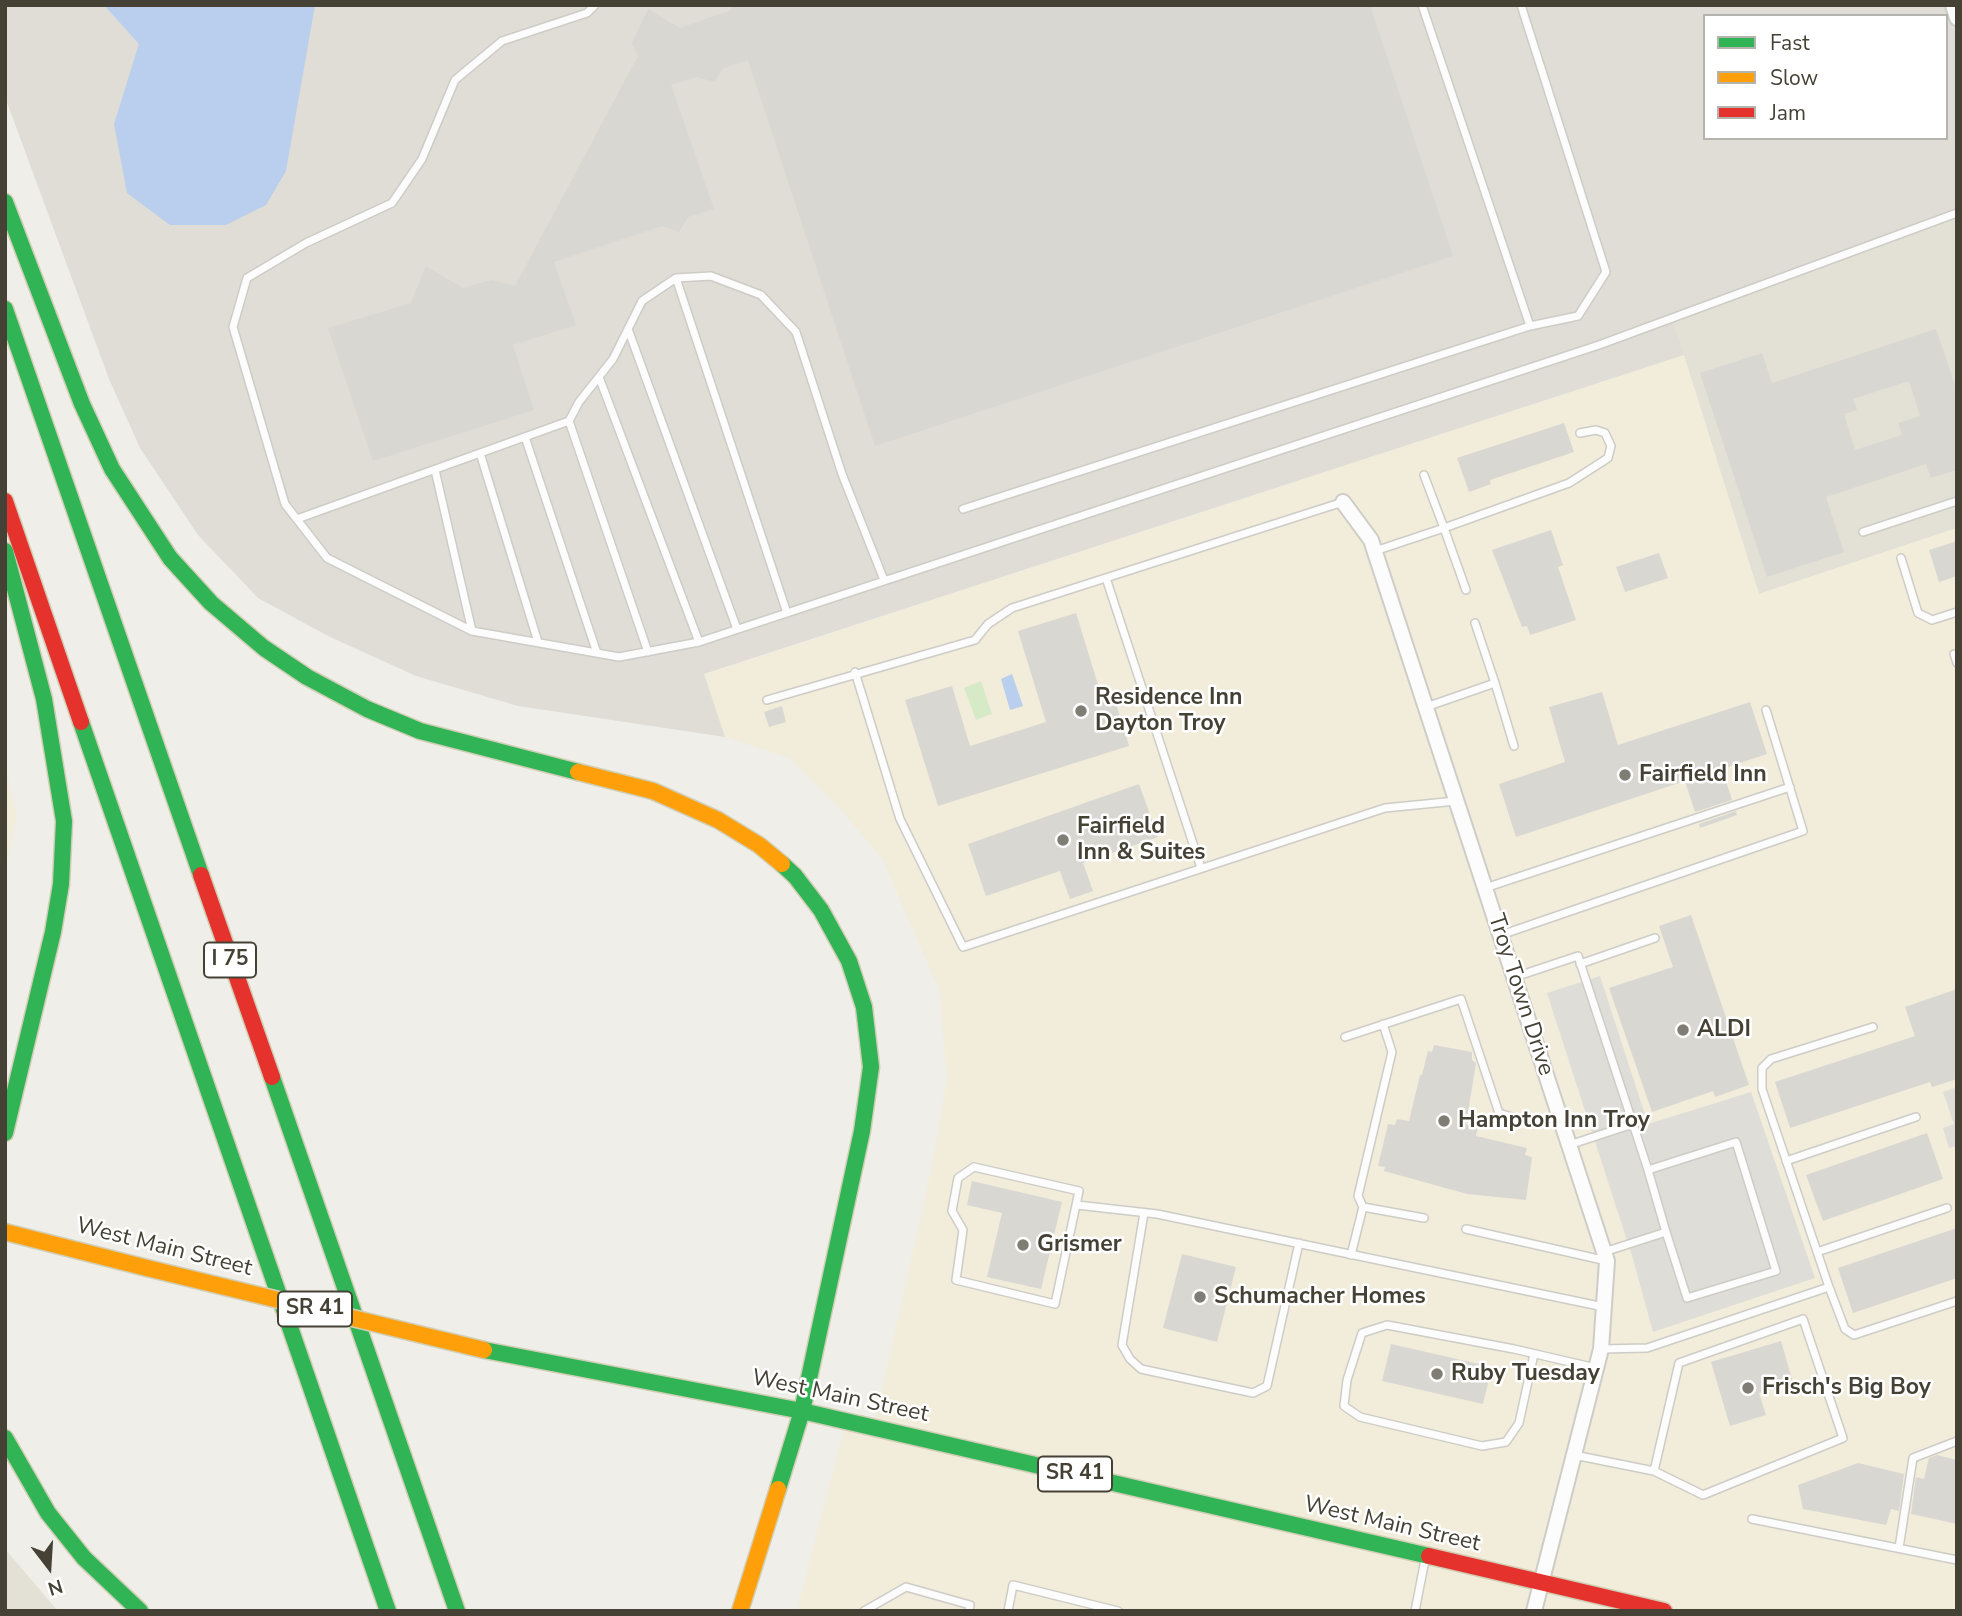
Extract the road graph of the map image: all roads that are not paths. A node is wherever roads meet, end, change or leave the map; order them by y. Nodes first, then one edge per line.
1 (595, 5) edge
2 (1422, 5) edge
3 (1521, 5) edge
4 (1953, 5) edge
5 (1957, 18) edge
6 (5, 202) edge
7 (1957, 213) edge
8 (677, 278) junction
9 (5, 309) edge
10 (1530, 326) junction
11 (628, 329) junction
12 (599, 377) junction
13 (569, 421) junction
14 (1580, 433) dead end
15 (525, 437) junction
16 (480, 453) junction
17 (435, 470) junction
18 (1424, 475) dead end
19 (5, 501) edge
20 (1957, 501) edge
21 (1343, 502) joint
22 (962, 509) dead end
23 (297, 519) junction
24 (1444, 528) junction
25 (1863, 532) dead end
26 (5, 551) edge
27 (1375, 551) junction
28 (1901, 558) dead end
29 (1106, 578) junction
30 (884, 580) junction
31 (1466, 590) dead end
32 (787, 612) junction
33 (1957, 612) edge
34 (1475, 623) dead end
35 (737, 629) junction
36 (472, 631) junction
37 (538, 642) junction
38 (699, 642) junction
39 (648, 652) junction
40 (597, 653) junction
41 (1954, 654) dead end
42 (1957, 663) edge
43 (855, 673) junction
44 (1495, 683) junction
45 (767, 700) dead end
46 (1426, 707) junction
47 (1766, 710) dead end
48 (1514, 746) dead end
49 (1790, 787) junction
50 (1457, 801) junction
51 (1201, 868) junction
52 (1485, 888) junction
53 (1501, 935) junction
54 (1655, 938) dead end
55 (1580, 964) junction
56 (1515, 977) junction
57 (1383, 1024) junction
58 (1873, 1027) dead end
59 (1345, 1037) dead end
60 (1560, 1117) junction
61 (1916, 1117) dead end
62 (1633, 1124) junction
63 (5, 1133) edge
64 (1569, 1144) junction
65 (1786, 1161) junction
66 (1648, 1170) junction
67 (1077, 1205) junction
68 (1363, 1207) junction
69 (1947, 1208) dead end
70 (1144, 1213) junction
71 (1424, 1218) dead end
72 (1466, 1228) dead end
73 (5, 1232) edge
74 (1666, 1232) junction
75 (1299, 1243) junction
76 (1817, 1252) junction
77 (1351, 1255) junction
78 (1606, 1256) junction
79 (1829, 1287) junction
80 (1957, 1301) edge
81 (1604, 1307) junction
82 (1601, 1349) junction
83 (1534, 1354) junction
84 (1597, 1368) junction
85 (802, 1411) junction
86 (5, 1438) edge
87 (1954, 1444) edge
88 (1574, 1455) junction
89 (1654, 1471) junction
90 (1752, 1519) dead end
91 (1899, 1548) junction
92 (1426, 1556) junction
93 (1957, 1560) edge
94 (1541, 1583) junction
95 (140, 1611) edge
96 (388, 1611) edge
97 (457, 1611) edge
98 (740, 1611) edge
99 (864, 1611) edge
100 (969, 1611) edge
101 (1008, 1611) edge
102 (1118, 1611) edge
103 (1415, 1611) edge
104 (1534, 1611) edge
105 (1664, 1611) edge

1 - 23 lane
2 - 10 lane
3 - 10 lane
4 - 5 street
6 - 85 main road
7 - 30 lane
8 - 11 lane
8 - 30 lane
8 - 32 lane
9 - 97 main road, I 75
10 - 22 lane
11 - 12 lane
11 - 35 lane
12 - 13 lane
12 - 38 lane
13 - 15 lane
13 - 39 lane
14 - 24 lane
15 - 16 lane
15 - 40 lane
16 - 17 lane
16 - 37 lane
17 - 23 lane
17 - 36 lane
18 - 24 lane
19 - 96 main road, I 75
20 - 25 lane
21 - 27 street, Troy Town Drive
21 - 29 lane
23 - 36 lane
24 - 27 lane
24 - 31 lane
26 - 63 main road
27 - 46 street, Troy Town Drive
28 - 33 lane
29 - 43 lane
29 - 51 lane
30 - 32 lane
32 - 35 lane
34 - 44 lane
35 - 38 lane
36 - 37 lane
37 - 40 lane
38 - 39 lane
39 - 40 lane
41 - 42 lane
43 - 45 lane
43 - 51 lane
44 - 46 lane
44 - 48 lane
46 - 50 street, Troy Town Drive
47 - 49 lane
49 - 52 lane
49 - 53 lane
50 - 51 lane
50 - 52 street, Troy Town Drive
52 - 53 street, Troy Town Drive
53 - 56 street, Troy Town Drive
54 - 55 lane
55 - 56 lane
55 - 62 lane
56 - 60 street, Troy Town Drive
57 - 59 lane
57 - 60 lane
57 - 68 lane
58 - 65 lane
60 - 64 street, Troy Town Drive
61 - 65 lane
62 - 64 lane
62 - 66 lane
64 - 78 street, Troy Town Drive
65 - 76 lane
66 - 74 lane
66 - 74 lane
67 - 67 lane
67 - 70 lane
68 - 71 lane
68 - 77 lane
69 - 76 lane
70 - 75 lane
70 - 75 lane
72 - 78 lane
73 - 85 main road, West Main Street / SR 41, bridge
74 - 78 lane
75 - 77 lane
76 - 79 lane
77 - 81 lane
78 - 81 street, Troy Town Drive
79 - 80 lane
79 - 82 lane
81 - 82 street, Troy Town Drive
82 - 84 street, Troy Town Drive
83 - 83 lane
83 - 84 lane
84 - 88 street, Troy Town Drive
85 - 92 main road, West Main Street / SR 41
85 - 98 main road
86 - 95 main road
87 - 91 lane
88 - 89 lane
88 - 94 street, Troy Town Drive
89 - 89 lane
90 - 91 lane
91 - 93 lane
92 - 94 main road, West Main Street / SR 41
92 - 103 lane
94 - 104 street, Troy Town Drive
94 - 105 main road, West Main Street / SR 41
99 - 100 lane
101 - 102 lane

